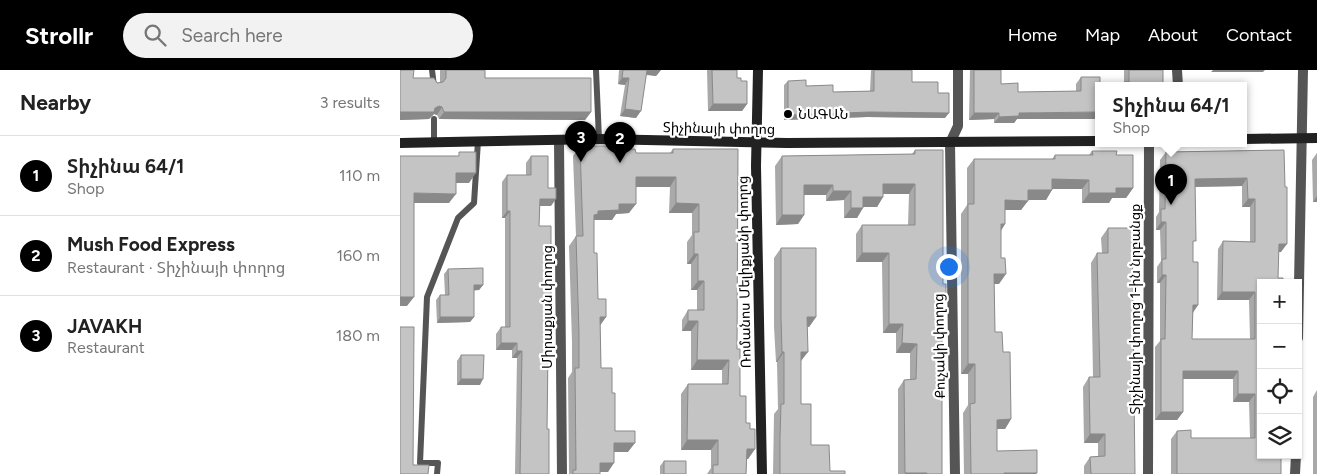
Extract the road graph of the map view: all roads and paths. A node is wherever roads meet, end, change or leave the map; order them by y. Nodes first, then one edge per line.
1 (432, 70) edge
2 (596, 70) edge
3 (758, 70) edge
4 (958, 70) edge
5 (1303, 70) edge
6 (434, 86) edge
7 (434, 119) edge
8 (1303, 138) junction
9 (1317, 138) edge
10 (599, 139) junction
11 (1247, 139) edge
12 (478, 141) junction
13 (559, 141) junction
14 (1095, 141) edge
15 (400, 143) edge
16 (434, 143) junction
17 (756, 143) junction
18 (950, 143) junction
19 (1150, 147) edge
20 (1298, 324) edge
21 (1296, 459) edge
22 (437, 474) edge
23 (562, 474) edge
24 (762, 474) edge
25 (955, 474) edge
26 (1148, 474) edge
27 (1295, 474) edge

1 - 6 lane
2 - 10 lane
3 - 17 main road, Ռոմանոս Մելիքյանի փողոց
4 - 18 street, Քուչակի փողոց
5 - 8 street
7 - 16 lane
8 - 9 main road
8 - 11 main road
8 - 20 street
10 - 13 main road, Տիչինայի փողոց
10 - 17 main road, Տիչինայի փողոց
12 - 13 main road, Տիչինայի փողոց
12 - 16 main road, Տիչինայի փողոց
12 - 22 lane
13 - 23 street, Միրաքյան փողոց
14 - 18 main road, Տիչինայի փողոց
15 - 16 main road, Տիչինայի փողոց
17 - 18 main road, Տիչինայի փողոց
17 - 24 main road, Ռոմանոս Մելիքյանի փողոց
18 - 25 street, Քուչակի փողոց
19 - 26 street, Տիչինայի փողոց 1-ին նրբանցք
21 - 27 street

